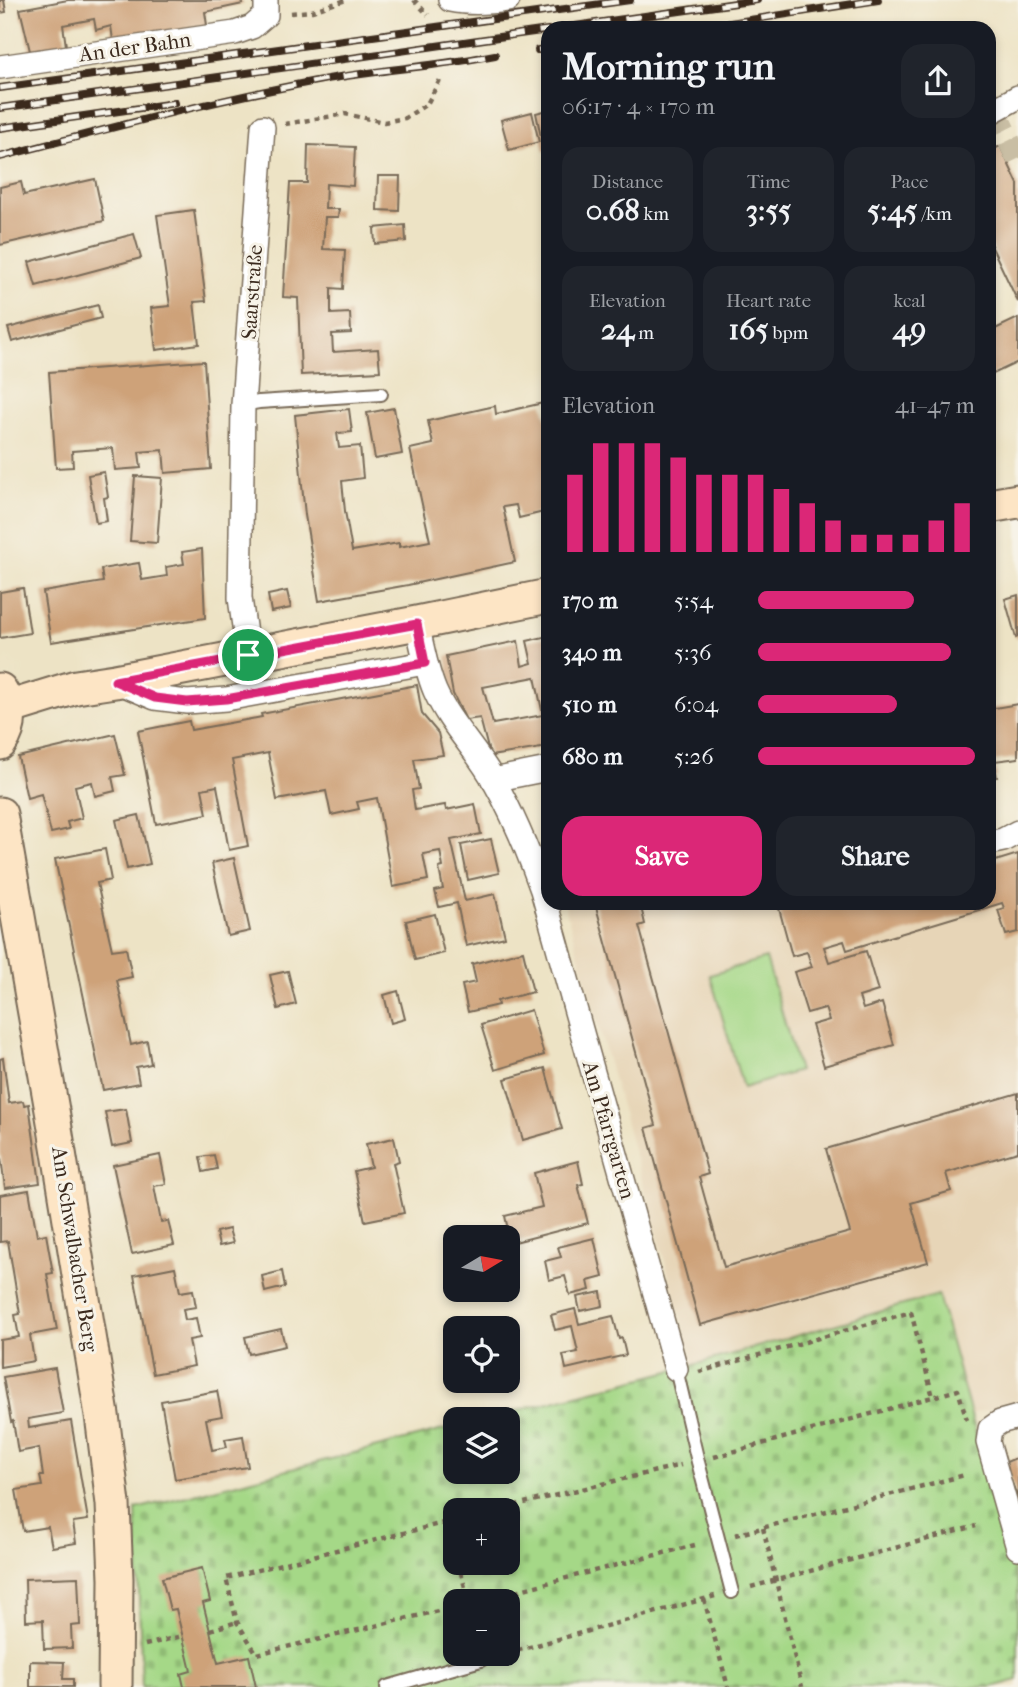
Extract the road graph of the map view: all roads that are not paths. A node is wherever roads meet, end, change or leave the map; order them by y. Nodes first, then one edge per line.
1 (450, 0) edge
2 (508, 0) edge
3 (265, 8) edge
4 (0, 66) edge
5 (1018, 97) edge
6 (996, 109) edge
7 (263, 127) road end
8 (381, 394) dead end
9 (243, 405) junction
10 (541, 597) edge
11 (417, 624) junction
12 (248, 655) junction
13 (425, 663) junction
14 (115, 681) junction
15 (4, 699) edge
16 (0, 743) edge
17 (541, 770) edge
18 (493, 780) junction
19 (0, 817) edge
20 (1018, 832) edge
21 (996, 842) edge
22 (541, 881) edge
23 (550, 910) edge
24 (677, 1373) joint
25 (1018, 1417) edge
26 (1018, 1548) edge
27 (732, 1592) dead end
28 (460, 1666) edge
29 (115, 1687) edge
30 (387, 1687) edge

1 - 2 street
3 - 4 street, An der Bahn
5 - 6 street
7 - 9 street, Saarstraße
8 - 9 lane
9 - 12 street, Saarstraße
10 - 11 main road
11 - 12 main road
11 - 13 street, Am Pfarrgarten
12 - 14 main road
13 - 14 street
13 - 18 street, Am Pfarrgarten
14 - 15 main road
15 - 16 main road
17 - 18 street
18 - 22 street, Am Pfarrgarten
19 - 29 main road, Am Schwalbacher Berg
20 - 21 street
23 - 24 street, Am Pfarrgarten
24 - 27 lane
25 - 26 street
28 - 30 lane

